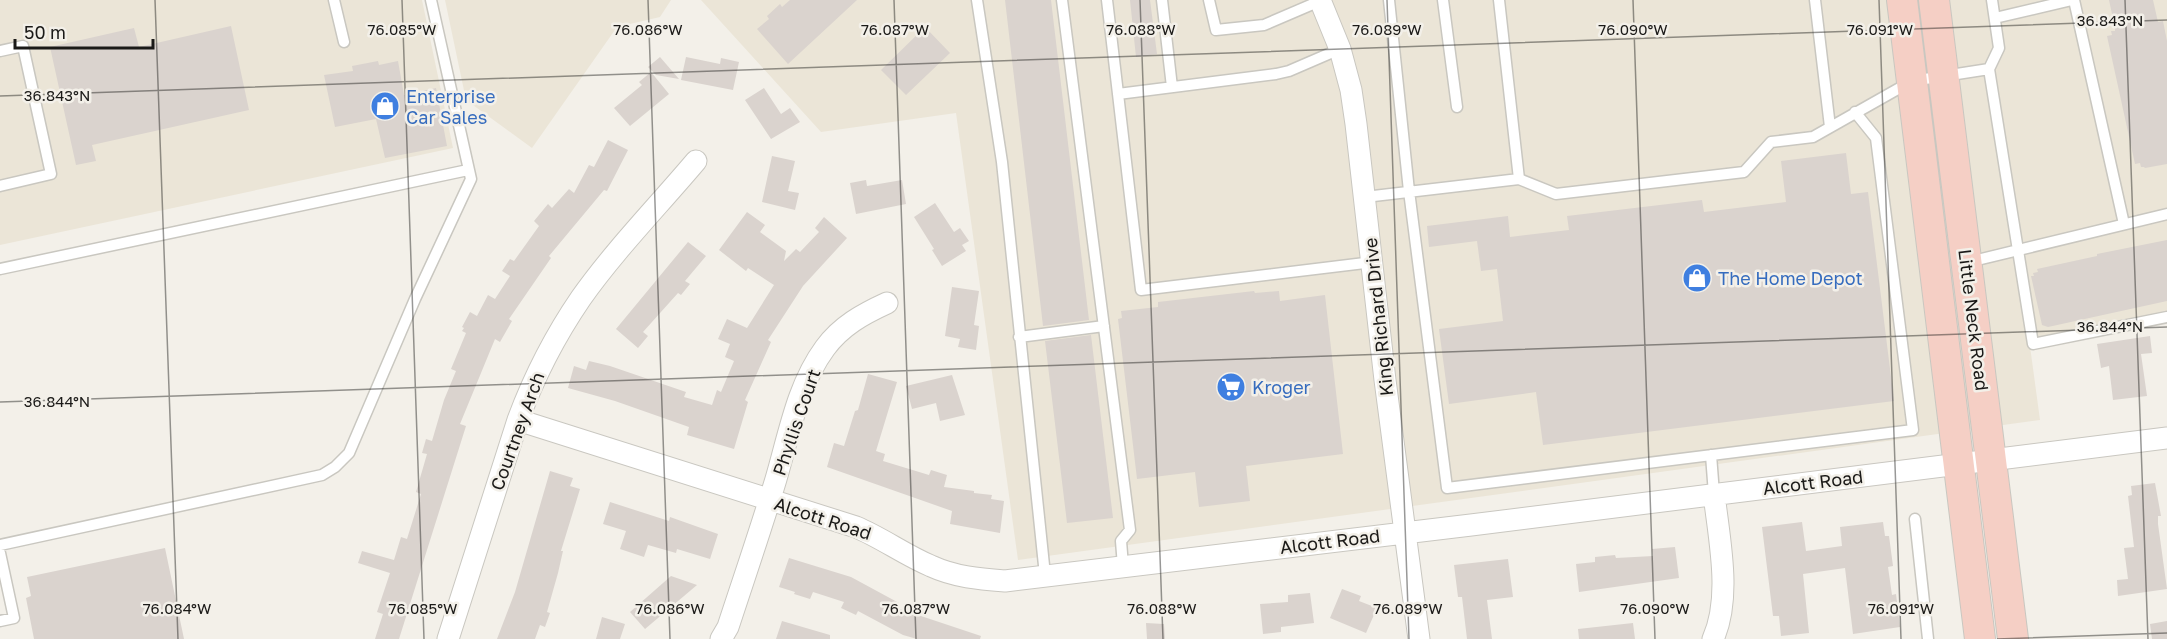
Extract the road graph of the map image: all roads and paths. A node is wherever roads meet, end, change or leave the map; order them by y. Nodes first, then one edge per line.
1 (334, 0) edge
2 (431, 0) edge
3 (977, 0) edge
4 (1062, 0) edge
5 (1107, 0) edge
6 (1162, 0) edge
7 (1209, 0) edge
8 (1389, 0) edge
9 (1443, 0) edge
10 (1499, 0) edge
11 (1815, 0) edge
12 (1902, 0) edge
13 (1935, 0) edge
14 (1992, 0) edge
15 (2073, 0) edge
16 (1320, 1) edge
17 (1995, 18) junction
18 (344, 42) dead end
19 (1340, 49) junction
20 (0, 51) edge
21 (1989, 69) junction
22 (1944, 77) junction
23 (1912, 81) junction
24 (1172, 87) junction
25 (1118, 94) junction
26 (1457, 107) dead end
27 (1856, 112) junction
28 (1830, 127) junction
29 (696, 161) dead end
30 (468, 170) junction
31 (1519, 179) junction
32 (0, 186) edge
33 (1409, 191) junction
34 (1365, 196) junction
35 (2167, 214) edge
36 (2124, 224) junction
37 (2017, 249) junction
38 (1373, 262) junction
39 (1966, 263) junction
40 (0, 269) edge
41 (887, 303) dead end
42 (2167, 317) edge
43 (1104, 326) junction
44 (1019, 337) junction
45 (518, 420) junction
46 (2167, 438) edge
47 (1711, 455) junction
48 (1991, 460) junction
49 (1959, 464) junction
50 (1714, 494) junction
51 (769, 500) junction
52 (1915, 519) dead end
53 (1404, 532) junction
54 (0, 545) edge
55 (0, 553) edge
56 (1123, 566) junction
57 (1045, 575) junction
58 (0, 621) edge
59 (448, 639) edge
60 (721, 639) edge
61 (1419, 639) edge
62 (1713, 639) edge
63 (1928, 639) edge
64 (1980, 639) edge
65 (2013, 639) edge

1 - 18 lane
2 - 30 lane
3 - 44 lane
4 - 43 lane
5 - 25 lane
6 - 24 lane
7 - 16 lane
8 - 33 lane
9 - 26 lane
10 - 31 lane
11 - 28 lane
12 - 23 street, Little Neck Road
13 - 22 street, Little Neck Road
14 - 17 lane
15 - 17 lane
15 - 36 lane
16 - 19 street, King Richard Drive
17 - 21 lane
19 - 24 lane
19 - 34 street, King Richard Drive
20 - 32 lane
21 - 22 lane
21 - 37 lane
22 - 23 lane
22 - 39 street, Little Neck Road
23 - 27 lane
23 - 49 street, Little Neck Road
24 - 25 lane
25 - 38 lane
27 - 28 lane
27 - 47 lane
28 - 31 lane
29 - 45 street, Courtney Arch
30 - 40 lane
30 - 54 lane
31 - 33 lane
33 - 34 lane
33 - 47 lane
34 - 38 street, King Richard Drive
35 - 36 lane
36 - 37 lane
37 - 39 lane
37 - 42 lane
38 - 53 street, King Richard Drive
39 - 48 street, Little Neck Road
41 - 51 street, Phyllis Court
43 - 44 lane
43 - 56 lane
44 - 57 lane
45 - 51 street, Alcott Road
45 - 59 street, Courtney Arch
46 - 48 street, Alcott Road
47 - 50 lane
48 - 49 street, Alcott Road
48 - 65 street, Little Neck Road
49 - 50 street, Alcott Road
49 - 64 street, Little Neck Road
50 - 53 street, Alcott Road
50 - 62 street
51 - 57 street, Alcott Road
51 - 60 street, Phyllis Court
52 - 63 lane
53 - 56 street, Alcott Road
53 - 61 street, King Richard Drive
55 - 58 lane
56 - 57 street, Alcott Road

